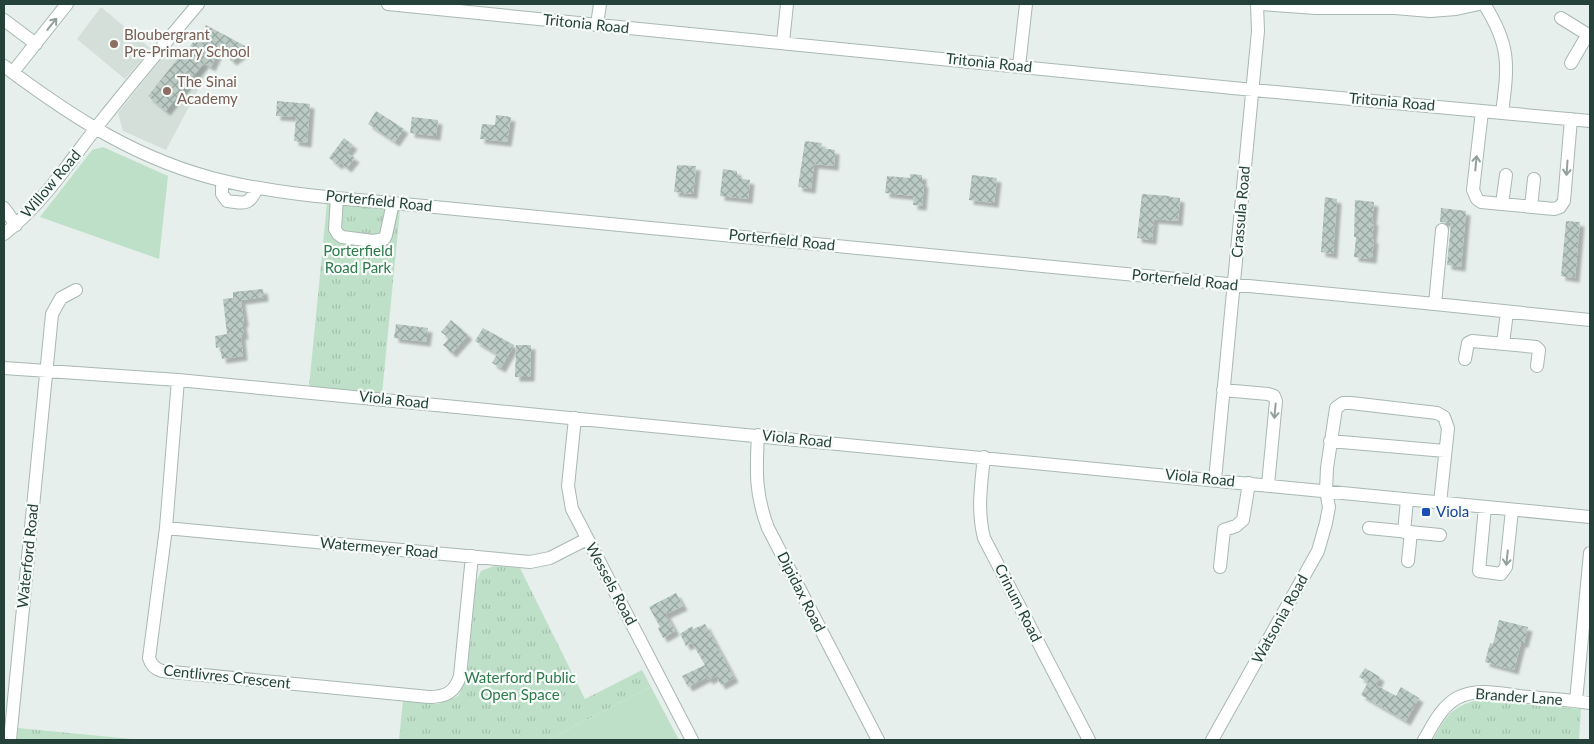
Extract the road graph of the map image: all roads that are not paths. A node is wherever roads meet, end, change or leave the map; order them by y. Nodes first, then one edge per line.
1 (67, 4) edge
2 (198, 4) edge
3 (388, 4) edge
4 (600, 4) edge
5 (787, 4) edge
6 (1026, 4) edge
7 (1257, 4) edge
8 (1261, 4) edge
9 (1479, 4) edge
10 (1484, 4) edge
11 (1320, 6) edge
12 (1429, 7) edge
13 (1562, 18) dead end
14 (4, 20) edge
15 (597, 25) junction
16 (1589, 35) edge
17 (783, 42) junction
18 (36, 44) junction
19 (1571, 63) dead end
20 (1019, 66) junction
21 (8, 69) edge
22 (1253, 90) junction
23 (1482, 111) junction
24 (1502, 113) junction
25 (1571, 119) junction
26 (1590, 121) edge
27 (95, 129) junction
28 (1506, 175) dead end
29 (1534, 179) dead end
30 (222, 180) junction
31 (257, 188) junction
32 (338, 198) junction
33 (393, 203) junction
34 (1502, 204) junction
35 (1531, 207) junction
36 (4, 208) edge
37 (16, 225) junction
38 (1442, 230) dead end
39 (4, 234) edge
40 (1234, 285) junction
41 (76, 290) dead end
42 (1435, 304) junction
43 (1507, 312) junction
44 (1590, 320) edge
45 (1503, 344) junction
46 (1465, 359) dead end
47 (1536, 366) dead end
48 (4, 368) edge
49 (46, 371) junction
50 (178, 380) junction
51 (1223, 390) junction
52 (575, 418) junction
53 (758, 436) junction
54 (1330, 441) junction
55 (1445, 452) junction
56 (984, 457) junction
57 (1214, 480) junction
58 (1249, 483) junction
59 (1268, 485) junction
60 (1326, 491) junction
61 (1407, 500) junction
62 (1440, 503) junction
63 (1485, 507) junction
64 (1512, 510) junction
65 (1590, 516) edge
66 (166, 528) junction
67 (1369, 528) dead end
68 (1408, 532) junction
69 (1440, 535) dead end
70 (587, 539) junction
71 (1590, 553) edge
72 (472, 556) junction
73 (1408, 561) dead end
74 (1220, 567) dead end
75 (1576, 701) junction
76 (1590, 703) edge
77 (10, 740) edge
78 (692, 740) edge
79 (878, 740) edge
80 (1089, 740) edge
81 (1212, 740) edge
82 (1424, 740) edge

18 -> 1 street
2 - 27 street, Willow Road
3 - 15 street, Tritonia Road
4 - 15 street
5 - 17 street
6 - 20 street
7 - 22 street, Crassula Road
8 - 11 street
9 - 12 street
10 - 24 street
11 - 12 street
13 - 16 street
14 - 18 street
15 - 17 street, Tritonia Road
16 - 19 street
17 - 20 street, Tritonia Road
18 - 21 street
20 - 22 street, Tritonia Road
21 - 27 street, Porterfield Road
22 - 23 street, Tritonia Road
22 - 40 street, Crassula Road
23 - 24 street, Tritonia Road
34 -> 23 street
24 - 25 street, Tritonia Road
25 - 26 street, Tritonia Road
25 -> 35 street
27 - 30 street, Porterfield Road
27 - 37 street, Willow Road
28 - 34 street
29 - 35 street
30 - 31 street, Porterfield Road
30 - 31 street
31 - 32 street, Porterfield Road
32 - 33 street, Porterfield Road
32 - 33 street
33 - 40 street, Porterfield Road
34 - 35 street
36 - 37 street
37 - 39 street, Willow Road
38 - 42 street
40 - 42 street, Porterfield Road
40 - 51 street, Crassula Road
41 - 49 street, Waterford Road
42 - 43 street, Porterfield Road
43 - 44 street, Porterfield Road
43 - 45 street
45 - 46 street
45 - 47 street
48 - 49 street, Viola Road
49 - 50 street, Viola Road
49 - 77 street, Waterford Road
50 - 52 street, Viola Road
50 - 66 street, Centlivres Crescent
51 - 57 street, Crassula Road
51 -> 59 street
52 - 53 street, Viola Road
52 - 70 street, Wessels Road
53 - 56 street, Viola Road
53 - 79 street, Dipidax Road
54 - 55 street
54 - 55 street, Watsonia Road
54 - 60 street, Watsonia Road
55 - 62 street
56 - 57 street, Viola Road
56 - 80 street, Crinum Road
57 - 58 street, Viola Road
58 - 59 street, Viola Road
58 - 74 street
59 - 60 street, Viola Road
60 - 61 street, Viola Road
60 - 81 street, Watsonia Road
61 - 62 street, Viola Road
61 - 68 street
62 - 63 street, Viola Road
63 - 64 street, Viola Road
64 -> 63 street
64 - 65 street, Viola Road
66 - 72 street, Watermeyer Road
66 - 72 street, Centlivres Crescent
67 - 68 street
68 - 69 street
68 - 73 street
70 - 72 street, Watermeyer Road
70 - 78 street, Wessels Road
71 - 75 street
75 - 76 street, Brander Lane
75 - 82 street, Brander Lane

